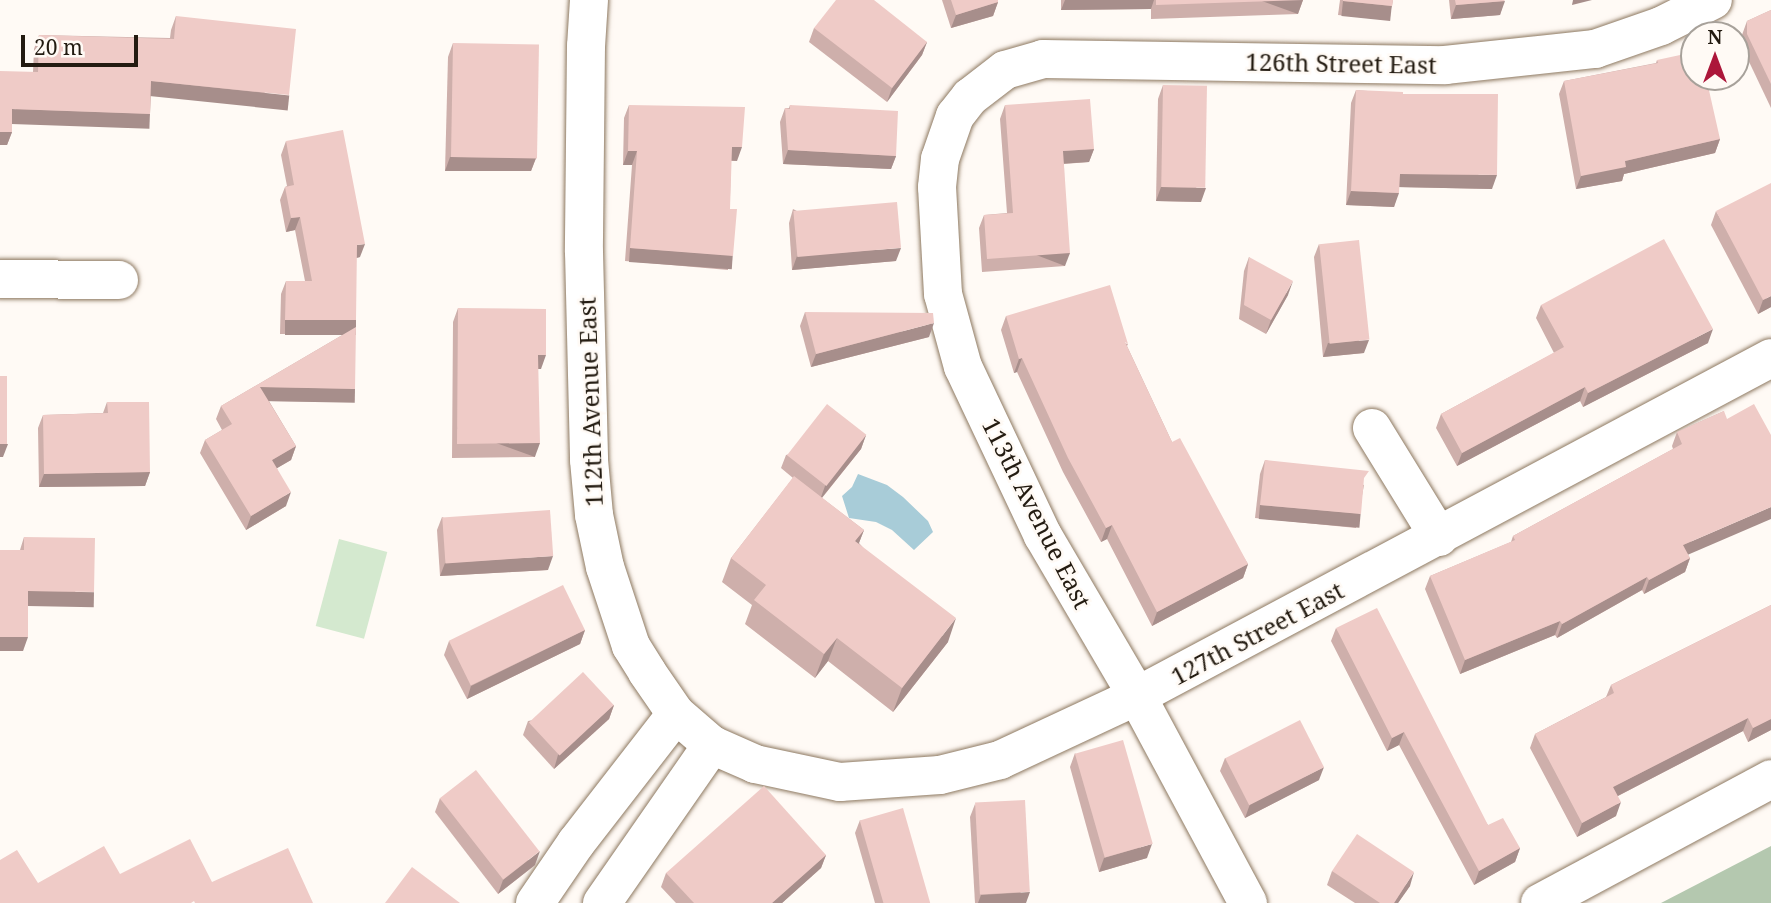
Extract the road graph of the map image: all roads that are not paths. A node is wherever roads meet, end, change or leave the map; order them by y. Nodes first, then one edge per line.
1 (589, 0) edge
2 (1713, 0) edge
3 (970, 97) joint
4 (0, 279) edge
5 (119, 280) dead end
6 (1771, 358) edge
7 (1372, 428) dead end
8 (1439, 537) junction
9 (1137, 696) junction
10 (676, 714) junction
11 (712, 745) junction
12 (1771, 779) edge
13 (535, 903) edge
14 (602, 903) edge
15 (1248, 903) edge
16 (1540, 903) edge

1 - 10 street, 112th Avenue East
2 - 3 street, 126th Street East
3 - 9 street, 113th Avenue East
4 - 5 street
6 - 8 street, 127th Street East
7 - 8 street
8 - 9 street, 127th Street East
9 - 11 street, 127th Street East
9 - 15 street, 113th Avenue East
10 - 11 street, 112th Avenue East
10 - 13 street
11 - 14 street
12 - 16 street

